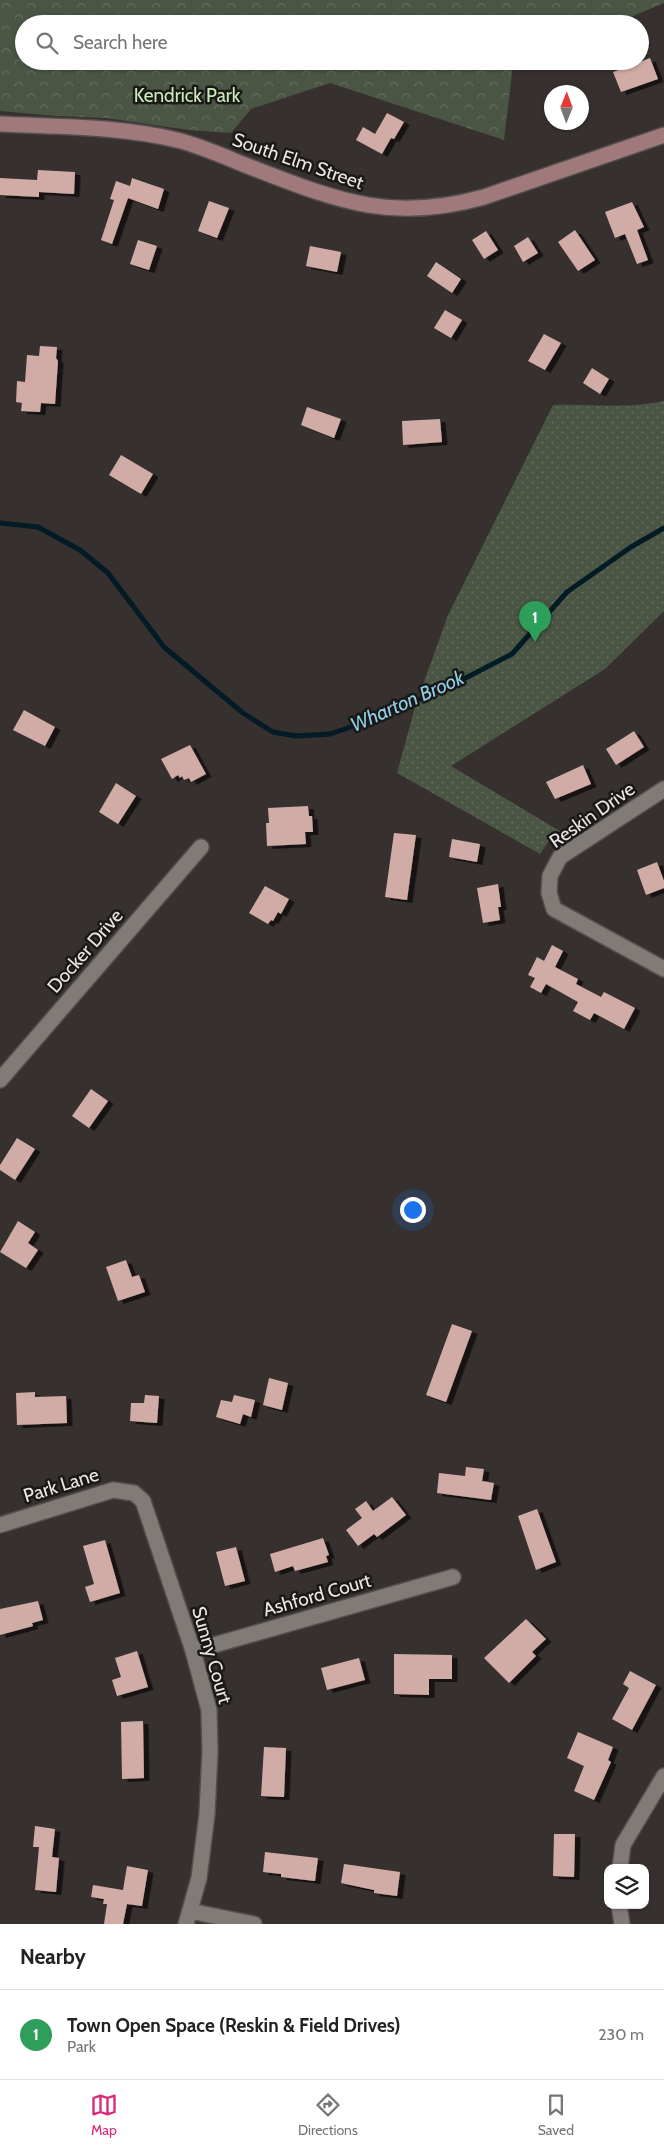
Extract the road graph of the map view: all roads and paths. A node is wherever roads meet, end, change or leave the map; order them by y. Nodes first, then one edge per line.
1 (0, 124) edge
2 (664, 135) edge
3 (664, 790) edge
4 (201, 847) dead end
5 (664, 969) edge
6 (0, 1080) edge
7 (134, 1493) joint
8 (0, 1525) edge
9 (453, 1577) dead end
10 (192, 1651) junction
11 (664, 1776) edge
12 (620, 1864) edge
13 (620, 1909) edge
14 (188, 1917) edge
15 (254, 1924) edge
16 (622, 1924) edge

1 - 2 main road, South Elm Street
3 - 5 street, Reskin Drive
4 - 6 street, Docker Drive
7 - 8 street, Park Lane
7 - 10 street, Sunny Court
9 - 10 street, Ashford Court
10 - 14 street, Sunny Court
11 - 12 street
13 - 16 street
14 - 15 street

